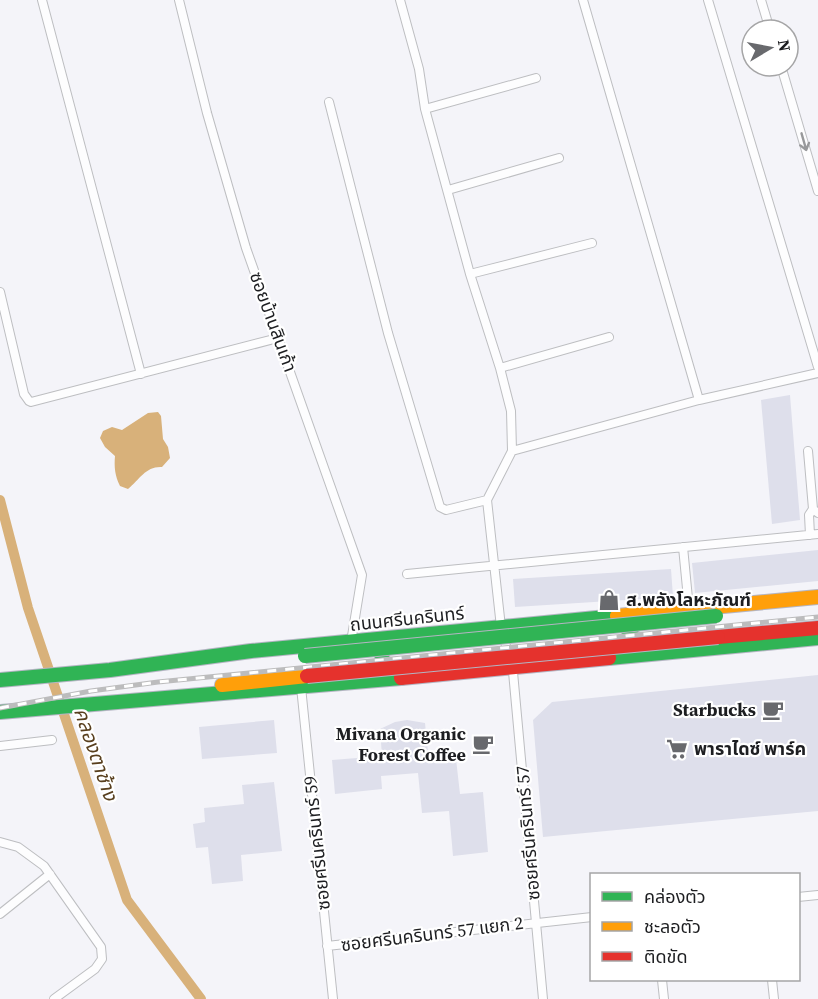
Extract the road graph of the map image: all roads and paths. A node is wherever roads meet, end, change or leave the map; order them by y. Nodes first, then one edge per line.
1 (42, 0) edge
2 (179, 0) edge
3 (400, 0) edge
4 (584, 0) edge
5 (708, 0) edge
6 (762, 0) edge
7 (767, 18) edge
8 (536, 78) dead end
9 (784, 78) edge
10 (328, 102) dead end
11 (425, 109) junction
12 (559, 158) dead end
13 (448, 190) junction
14 (818, 191) edge
15 (592, 243) dead end
16 (470, 274) junction
17 (0, 292) edge
18 (609, 337) dead end
19 (279, 338) junction
20 (818, 367) edge
21 (500, 368) junction
22 (818, 373) edge
23 (141, 374) junction
24 (699, 400) junction
25 (808, 450) dead end
26 (512, 451) junction
27 (488, 504) junction
28 (816, 511) edge
29 (814, 534) edge
30 (683, 547) junction
31 (495, 565) junction
32 (407, 574) dead end
33 (818, 597) edge
34 (818, 606) edge
35 (689, 609) junction
36 (651, 613) junction
37 (501, 627) junction
38 (818, 628) edge
39 (818, 638) edge
40 (356, 642) junction
41 (653, 653) junction
42 (513, 666) junction
43 (111, 670) junction
44 (0, 680) edge
45 (365, 681) junction
46 (304, 682) junction
47 (0, 712) edge
48 (52, 740) dead end
49 (0, 746) edge
50 (0, 842) edge
51 (50, 874) junction
52 (818, 895) edge
53 (800, 897) edge
54 (0, 914) edge
55 (590, 917) edge
56 (536, 922) junction
57 (327, 946) junction
58 (662, 981) edge
59 (772, 981) edge
60 (54, 999) edge
61 (333, 999) edge
62 (543, 999) edge
63 (664, 999) edge
64 (774, 999) edge

1 - 23 street
2 - 19 street, ซอยบ้านสินเก้า
3 - 11 street
4 - 24 street
5 - 20 street
6 - 7 street
8 - 11 street
9 -> 14 street
10 - 27 street
11 - 13 street
12 - 13 street
13 - 16 street
15 - 16 street
16 - 21 street
17 - 23 street
18 - 21 street
19 - 23 street
19 - 40 street, ซอยบ้านสินเก้า
21 - 26 street
22 - 24 street
24 - 26 street
25 - 28 street
26 - 27 street
27 - 31 street, ซอยศรีนครินทร์ 57
28 - 29 street
29 - 30 street
30 - 31 street
30 - 35 street
31 - 32 street
31 - 37 street, ซอยศรีนครินทร์ 57
33 - 35 main road, ถนนศรีนครินทร์
34 - 43 main road, bridge
35 - 36 main road, ถนนศรีนครินทร์
36 - 37 main road, ถนนศรีนครินทร์
36 - 41 main road
37 - 40 main road, ถนนศรีนครินทร์
37 - 42 street, ซอยศรีนครินทร์ 57
38 - 46 main road, bridge
39 - 41 main road
40 - 43 main road, ถนนศรีนครินทร์
40 - 45 main road
41 - 42 main road
42 - 45 main road
42 - 56 street, ซอยศรีนครินทร์ 57
43 - 44 main road, ถนนศรีนครินทร์
45 - 46 main road
46 - 47 main road
46 - 57 street, ซอยศรีนครินทร์ 59
48 - 49 street
50 - 51 street
51 - 54 street
51 - 60 street
52 - 53 street
55 - 56 street, ซอยศรีนครินทร์ 57 แยก 2
56 - 57 street, ซอยศรีนครินทร์ 57 แยก 2
56 - 62 street, ซอยศรีนครินทร์ 57
57 - 61 street, ซอยศรีนครินทร์ 59
58 - 63 street
59 - 64 street

